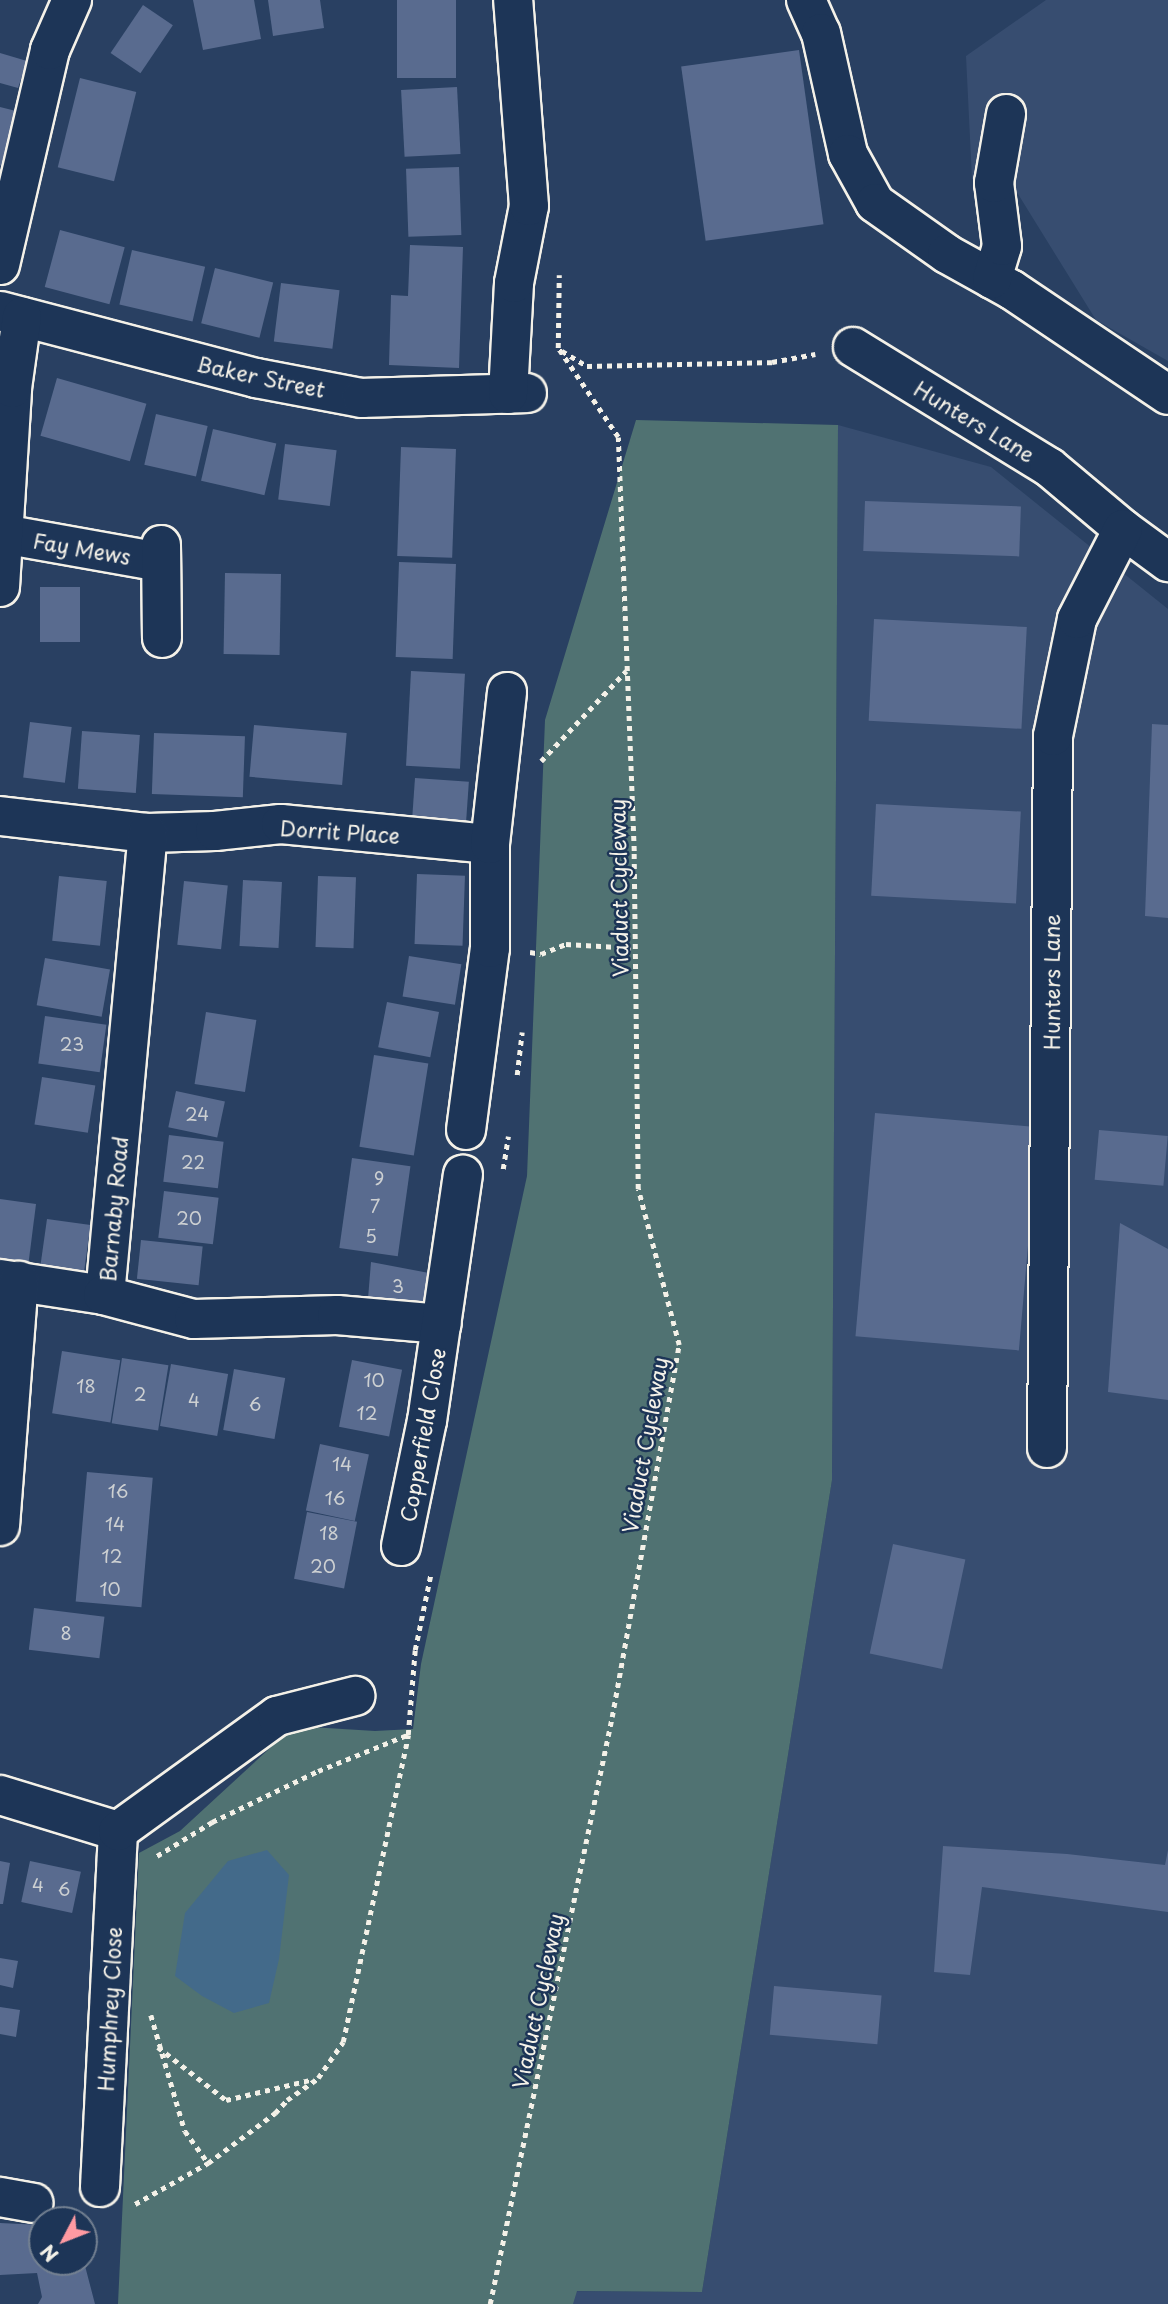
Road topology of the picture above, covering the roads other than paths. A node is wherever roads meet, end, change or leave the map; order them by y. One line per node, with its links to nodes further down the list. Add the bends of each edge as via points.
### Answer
1 (513, 0): 7 (street, Baker Street, via 529,206 514,283 518,393 362,398 256,378)
2 (806, 0): 6 (street, via 821,33 848,154 875,203 947,254)
3 (59, 4): 5 (street)
4 (1006, 114): 6 (street, via 994,183 1002,246)
5 (0, 265)
6 (992, 279): 9 (street)
7 (11, 314): 11 (street, via 12,388)
8 (853, 347): 10 (street, Hunters Lane, via 1049,467)
9 (1168, 396)
10 (1123, 529): 12 (street, Hunters Lane); 24 (street, Hunters Lane, via 1077,619 1053,736)
11 (3, 534): 13 (street); 14 (street, Fay Mews, via 161,554)
12 (1168, 562)
13 (0, 587)
14 (162, 638)
15 (507, 692): 18 (street)
16 (0, 816): 17 (street, Dorrit Place)
17 (148, 833): 18 (street, Dorrit Place, via 281,824); 22 (street, Barnaby Road)
18 (490, 844): 19 (street, via 491,948)
19 (466, 1130)
20 (463, 1175): 23 (street, Copperfield Close)
21 (9, 1280): 22 (street, Barnaby Road); 25 (street, Barnaby Road)
22 (103, 1295): 23 (street, Copperfield Close, via 194,1319 337,1315)
23 (442, 1324): 26 (street, Copperfield Close)
24 (1047, 1448)
25 (0, 1526)
26 (401, 1546)
27 (355, 1696): 29 (street, via 277,1717)
28 (0, 1794): 29 (street)
29 (118, 1831): 30 (street, Humphrey Close, via 109,2015)
30 (112, 2199)

